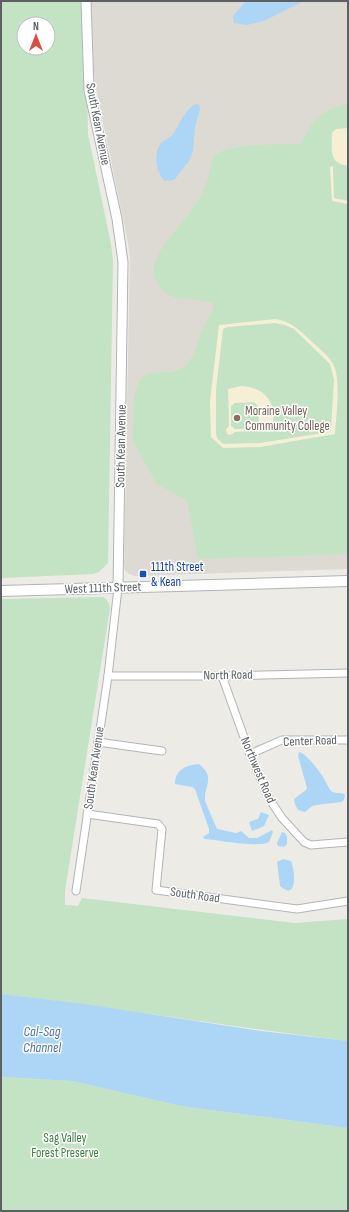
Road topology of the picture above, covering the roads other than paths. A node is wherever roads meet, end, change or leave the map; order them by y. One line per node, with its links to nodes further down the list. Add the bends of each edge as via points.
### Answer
1 (86, 1): 3 (street, South Kean Avenue, via 89,90 117,219 123,262)
2 (348, 581): 3 (main road, West 111th Street)
3 (118, 588): 4 (main road, West 111th Street); 6 (street, South Kean Avenue)
4 (1, 591)
5 (348, 673): 7 (street, North Road)
6 (108, 676): 7 (street, North Road); 9 (street, South Kean Avenue)
7 (222, 676): 11 (street, Northwest Road)
8 (348, 740): 11 (street, Center Road, via 282,740)
9 (98, 742): 10 (street); 12 (street, South Kean Avenue)
10 (162, 751)
11 (250, 754): 13 (street, Northwest Road, via 270,800 304,842 311,846)
12 (87, 814): 14 (street, South Kean Avenue); 15 (street, South Road, via 158,824 162,829 156,890 297,909)
13 (348, 842)
14 (76, 891)
15 (348, 901)

